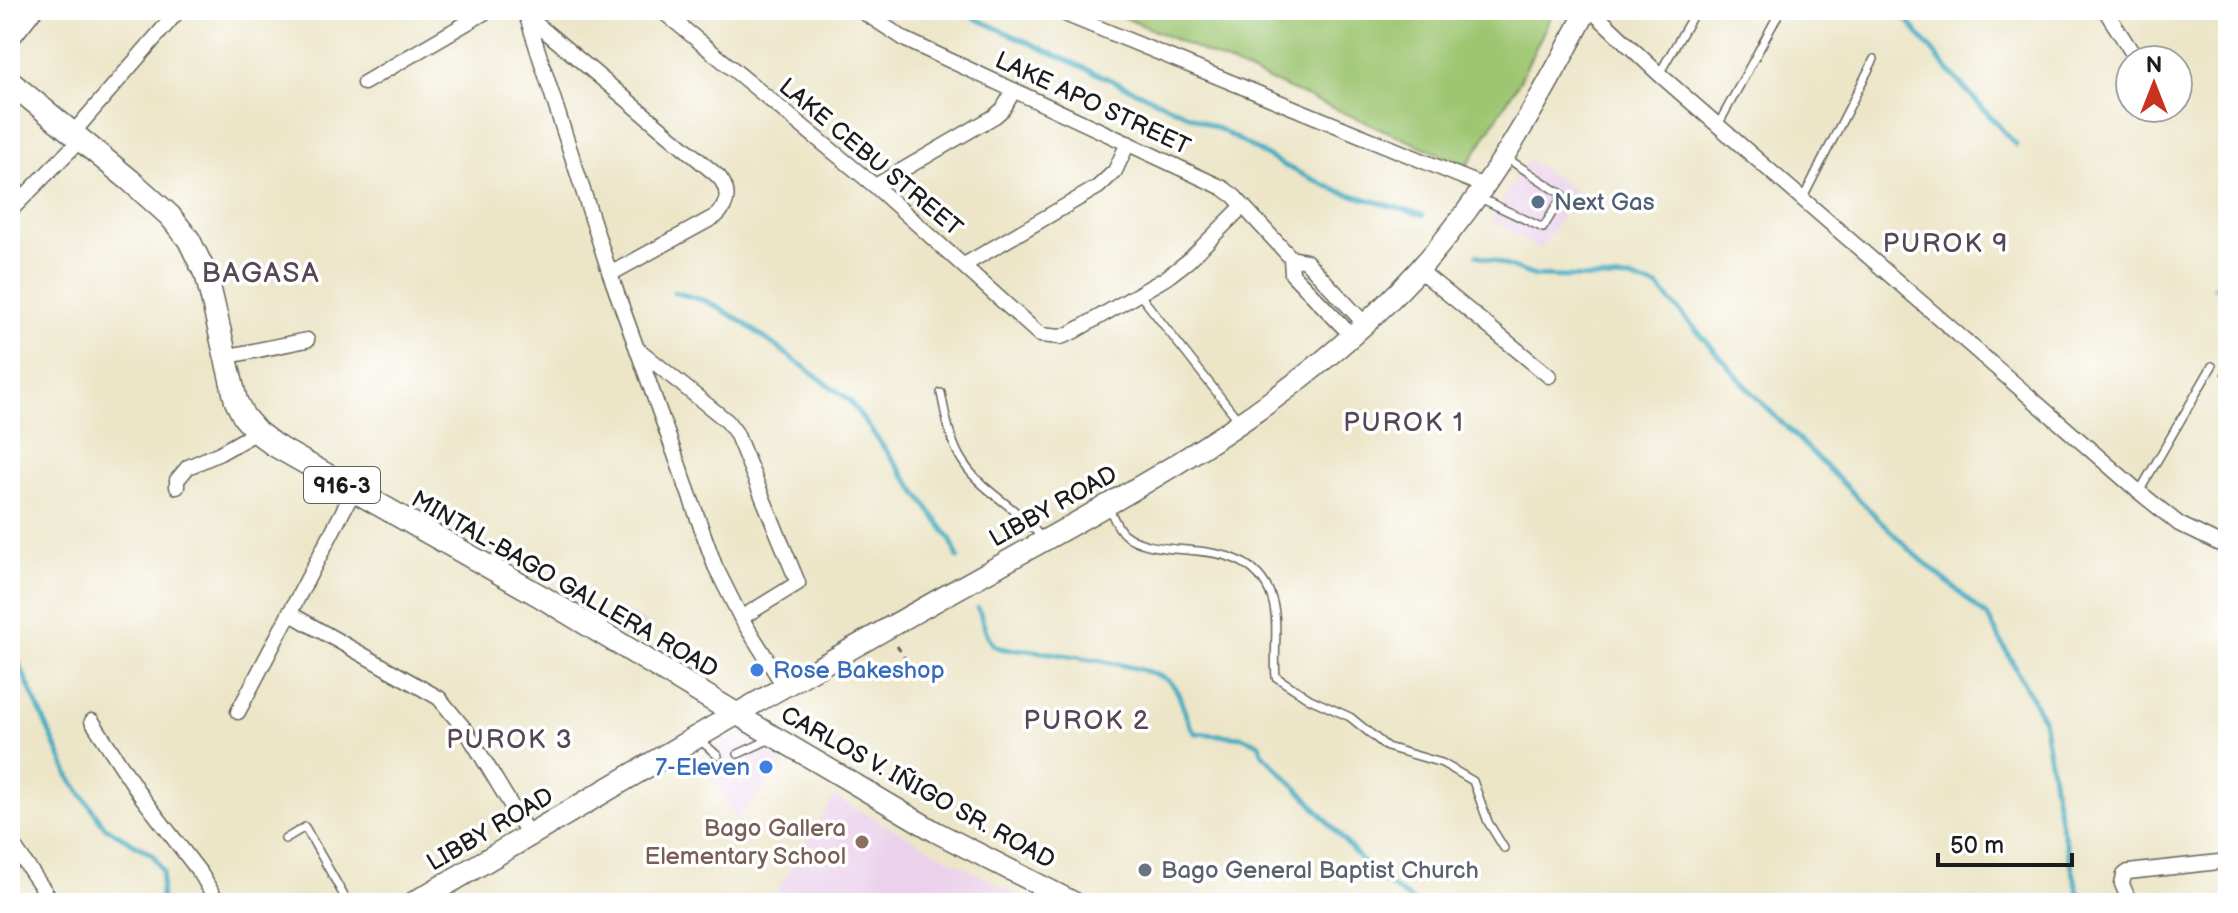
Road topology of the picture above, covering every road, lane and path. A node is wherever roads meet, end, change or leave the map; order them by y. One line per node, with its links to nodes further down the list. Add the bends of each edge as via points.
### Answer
1 (35, 10): 12 (street)
2 (179, 10): 20 (street)
3 (489, 10): 17 (street)
4 (661, 10): 23 (street, LAKE CEBU STREET)
5 (860, 10): 18 (street, LAKE APO STREET, via 906,40)
6 (1055, 10): 24 (street)
7 (1589, 10): 15 (street); 22 (main road, LIBBY ROAD)
8 (1696, 10): 15 (lane)
9 (2105, 10): 13 (street)
10 (524, 13): 30 (street); 30 (street, via 726,187 724,209 716,216)
11 (1777, 17): 19 (lane)
12 (10, 42)
13 (2127, 44)
14 (1874, 59): 25 (lane)
15 (1659, 74): 19 (street)
16 (10, 82): 20 (main road, MINTAL-BAGO GALLERA ROAD / 916-3)
17 (364, 83)
18 (1014, 90): 21 (street, LAKE APO STREET); 23 (street, via 995,116)
19 (1718, 125): 25 (street)
20 (76, 137): 27 (street); 35 (main road, MINTAL-BAGO GALLERA ROAD / 916-3, via 170,216 189,240 207,277)
21 (1128, 143): 26 (street, LAKE APO STREET, via 1223,188); 28 (street, via 1115,171 1098,187)
22 (1504, 156): 24 (main road, LIBBY ROAD); 24 (lane, via 1563,195 1543,228)
23 (875, 186): 28 (street, LAKE CEBU STREET)
24 (1480, 191): 29 (main road, LIBBY ROAD)
25 (1803, 198): 43 (street)
26 (1243, 206): 31 (street, via 1188,261); 32 (street, LAKE APO STREET, via 1291,258 1292,274)
27 (10, 211)
28 (964, 265): 31 (street, LAKE CEBU STREET, via 1030,328 1050,338 1073,332)
29 (1419, 270): 32 (main road, LIBBY ROAD); 37 (street)
30 (610, 274): 34 (street)
31 (1140, 295): 39 (lane)
32 (1359, 330): 39 (main road, LIBBY ROAD)
33 (307, 340): 35 (street)
34 (638, 350): 48 (street, via 715,566); 48 (street, via 736,433 798,583)
35 (224, 357): 40 (main road, MINTAL-BAGO GALLERA ROAD / 916-3, via 236,401)
36 (2212, 366): 43 (lane)
37 (1549, 376)
38 (941, 393): 45 (lane, via 946,421 965,465 1023,515)
39 (1241, 423): 44 (main road, LIBBY ROAD)
40 (257, 432): 41 (street, via 188,467); 42 (main road, MINTAL-BAGO GALLERA ROAD / 916-3)
41 (177, 487)
42 (353, 492): 47 (street); 53 (main road, MINTAL-BAGO GALLERA ROAD / 916-3)
43 (2139, 492): 46 (street, via 2179,524)
44 (1107, 505): 45 (main road, LIBBY ROAD); 62 (lane, via 1122,532 1142,544 1224,556 1255,570 1270,593 1276,623 1276,677 1350,717 1387,747 1442,763 1473,781)
45 (1044, 541): 49 (main road, LIBBY ROAD)
46 (2228, 548)
47 (289, 613): 52 (street); 59 (street, via 439,698 467,732)
48 (741, 618): 51 (street)
49 (886, 629): 50 (path); 51 (main road, LIBBY ROAD)
50 (917, 677)
51 (784, 686): 53 (main road, LIBBY ROAD)
52 (238, 712)
53 (736, 714): 55 (main road, LIBBY ROAD); 56 (main road, CARLOS V. IÑIGO SR. ROAD)
54 (92, 721): 66 (street)
55 (697, 737): 58 (lane); 59 (main road, LIBBY ROAD)
56 (774, 737): 57 (lane); 68 (main road, CARLOS V. IÑIGO SR. ROAD, via 936,832)
57 (738, 754)
58 (718, 756)
59 (529, 835): 64 (main road, LIBBY ROAD)
60 (285, 839): 67 (lane, via 305,827)
61 (10, 841): 65 (street)
62 (1504, 848)
63 (2228, 861): 69 (street, via 2128,872 2122,884)
64 (427, 900)
65 (53, 903)
66 (218, 903)
67 (348, 903)
68 (1075, 903)
69 (2130, 903)

